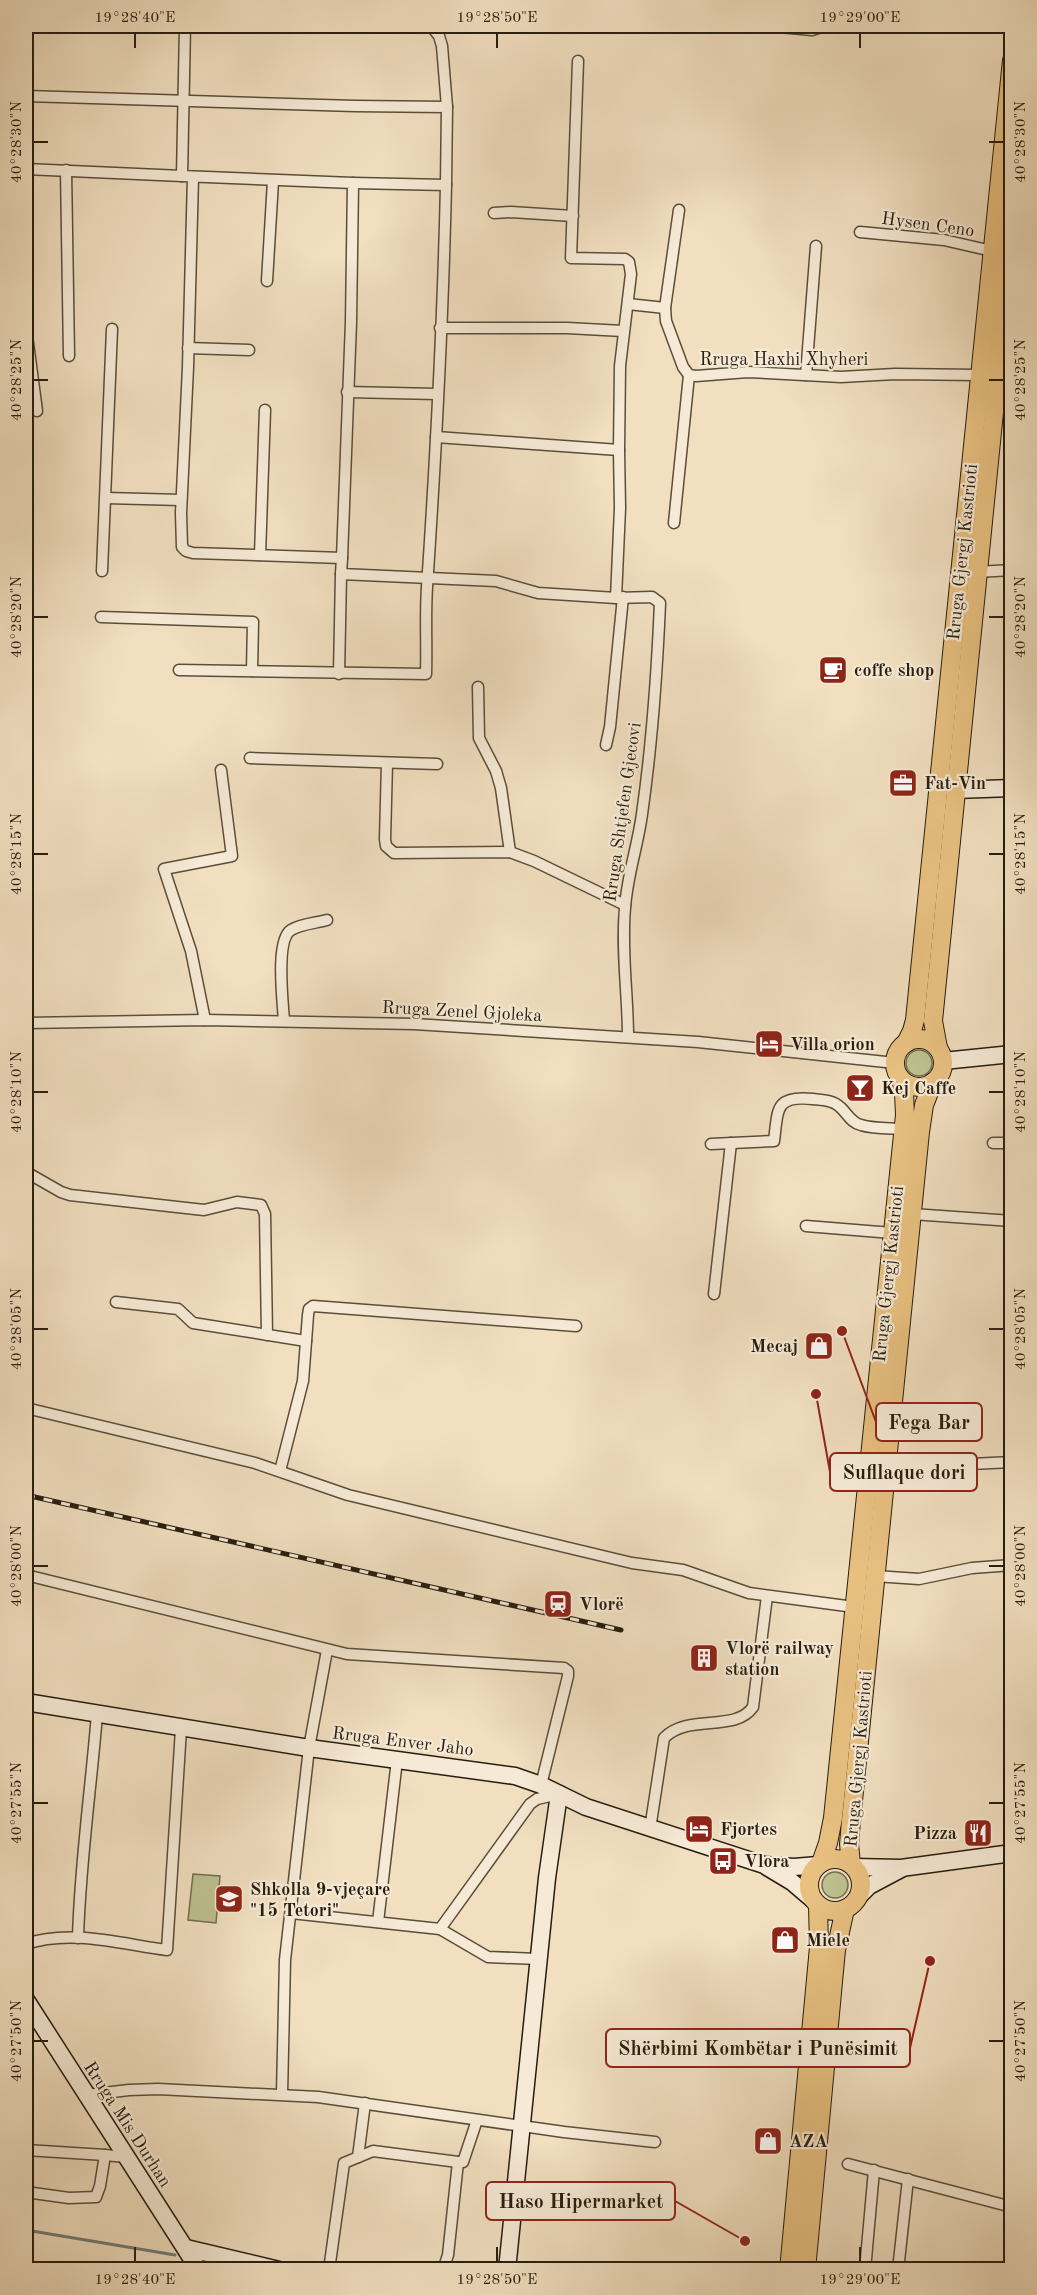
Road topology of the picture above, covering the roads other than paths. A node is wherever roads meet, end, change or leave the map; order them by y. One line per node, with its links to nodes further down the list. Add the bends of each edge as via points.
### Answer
1 (184, 26): 8 (street)
2 (431, 26): 9 (street, via 441,46)
3 (768, 26): 4 (street, via 812,30)
4 (824, 26)
5 (1011, 60): 22 (main road, Rruga Gjergj Kastrioti)
6 (578, 61): 18 (street)
7 (26, 96): 8 (street)
8 (183, 100): 9 (street); 12 (street)
9 (447, 107): 15 (street)
10 (26, 169): 11 (street)
11 (66, 170): 12 (street); 32 (street)
12 (187, 176): 13 (street); 30 (street)
13 (273, 181): 14 (street); 23 (street)
14 (353, 183): 15 (street); 37 (street)
15 (446, 185): 27 (street)
16 (679, 210): 25 (street, Rruga Haxhi Xhyheri)
17 (494, 213): 18 (street)
18 (573, 216): 24 (street, via 571,258 629,262)
19 (860, 232): 22 (street, Hysen Ceno, via 944,240)
20 (1011, 232): 33 (main road, Rruga Gjergj Kastrioti)
21 (816, 246): 35 (street)
22 (992, 251): 36 (main road, Rruga Gjergj Kastrioti)
23 (267, 281)
24 (628, 304): 25 (street); 29 (street)
25 (665, 308): 34 (street, Rruga Haxhi Xhyheri, via 670,336)
26 (26, 324): 40 (street)
27 (440, 328): 29 (street); 38 (street)
28 (112, 329): 43 (street)
29 (623, 330): 42 (street)
30 (189, 348): 31 (street); 44 (street)
31 (249, 350)
32 (69, 357)
33 (1005, 364): 50 (main road, Rruga Gjergj Kastrioti)
34 (689, 375): 35 (street, Rruga Haxhi Xhyheri); 45 (street)
35 (806, 375): 36 (street, Rruga Haxhi Xhyheri)
36 (979, 375): 73 (main road, Rruga Gjergj Kastrioti, via 915,1020)
37 (347, 392): 38 (street); 47 (street)
38 (437, 394): 41 (street)
39 (265, 410): 46 (street)
40 (37, 411)
41 (436, 437): 42 (street); 52 (street)
42 (619, 450): 53 (street)
43 (106, 498): 44 (street); 49 (street)
44 (181, 500): 46 (street, via 181,541 186,551)
45 (674, 523)
46 (260, 555): 47 (street)
47 (342, 558): 51 (street)
48 (1011, 570): 50 (street)
49 (102, 571)
50 (977, 572): 65 (main road, Rruga Gjergj Kastrioti)
51 (341, 574): 52 (street); 57 (street)
52 (428, 577): 53 (street, via 496,582 555,595); 57 (street, via 426,674)
53 (619, 598): 59 (street); 67 (street, Rruga Shtjefen Gjecovi, via 652,597 660,603 647,776)
54 (101, 617): 56 (street, via 253,622)
55 (179, 670): 56 (street)
56 (252, 671): 57 (street)
57 (339, 674)
58 (478, 687): 66 (street, via 479,738 501,788)
59 (606, 745)
60 (250, 758): 61 (street)
61 (387, 763): 62 (street); 66 (street, via 385,839 389,850 401,854)
62 (437, 764)
63 (221, 770): 69 (street, via 232,856 164,868 191,951)
64 (1011, 788): 65 (street)
65 (955, 790): 75 (main road, Rruga Gjergj Kastrioti, via 933,1022)
66 (510, 852): 67 (street)
67 (625, 905): 72 (street, Rruga Shtjefen Gjecovi)
68 (327, 920): 70 (street, via 289,931 284,938)
69 (205, 1020): 70 (street, Rruga Zenel Gjoleka); 71 (street, Rruga Zenel Gjoleka)
70 (284, 1021): 72 (street, Rruga Zenel Gjoleka, via 414,1024)
71 (26, 1023)
72 (628, 1037): 76 (street, Rruga Zenel Gjoleka)
73 (906, 1043): 75 (main road, via 919,1039 933,1043); 76 (main road, via 900,1048)
74 (1011, 1054): 75 (street)
75 (940, 1055): 77 (main road, via 942,1071)
76 (898, 1071): 77 (main road, via 916,1087); 78 (main road, Rruga Gjergj Kastrioti, via 906,1103)
77 (933, 1082): 84 (main road, Rruga Gjergj Kastrioti, via 922,1117)
78 (903, 1129): 79 (street, via 861,1125 833,1102 793,1098 780,1107 774,1141); 87 (main road, Rruga Gjergj Kastrioti)
79 (731, 1143): 82 (street); 88 (street)
80 (993, 1143): 81 (street)
81 (1011, 1143)
82 (711, 1144)
83 (26, 1172): 91 (street, via 70,1195 204,1210 237,1202 261,1205 265,1214)
84 (912, 1214): 85 (street); 94 (main road, Rruga Gjergj Kastrioti)
85 (1011, 1221)
86 (806, 1226): 87 (street)
87 (892, 1233): 101 (main road, Rruga Gjergj Kastrioti)
88 (714, 1294)
89 (116, 1302): 91 (street, via 178,1309 193,1323)
90 (576, 1326): 92 (street, via 313,1306 309,1309)
91 (267, 1335): 92 (street)
92 (306, 1341): 96 (street, via 303,1382)
93 (26, 1408): 96 (street)
94 (887, 1458): 95 (street, via 971,1464); 99 (main road, Rruga Gjergj Kastrioti)
95 (1011, 1462)
96 (280, 1471): 100 (street, via 348,1495 615,1559 682,1570 733,1589)
97 (1011, 1565): 99 (street, via 919,1579)
98 (26, 1575): 102 (street)
99 (875, 1576): 114 (main road, Rruga Gjergj Kastrioti, via 849,1844)
100 (767, 1596): 101 (street); 110 (street, via 753,1707 736,1719 686,1725 664,1738)
101 (854, 1607): 112 (main road, Rruga Gjergj Kastrioti, via 833,1818)
102 (327, 1650): 106 (street); 108 (street, via 564,1668 568,1676)
103 (26, 1702): 104 (street, Rruga Enver Jaho)
104 (97, 1714): 105 (street, Rruga Enver Jaho); 122 (street)
105 (181, 1729): 106 (street, Rruga Enver Jaho); 122 (street, via 167,1950)
106 (309, 1748): 107 (street, Rruga Enver Jaho); 119 (street)
107 (397, 1760): 108 (street, Rruga Enver Jaho, via 501,1773); 120 (street)
108 (541, 1785): 109 (street, Rruga Enver Jaho)
109 (559, 1794): 110 (street, Rruga Enver Jaho); 121 (street, via 530,1804); 124 (street)
110 (650, 1829): 113 (street, Rruga Enver Jaho)
111 (1011, 1853): 115 (street)
112 (819, 1864): 113 (street); 114 (main road, via 836,1859); 117 (main road, via 809,1881)
113 (764, 1865): 117 (street)
114 (852, 1865): 115 (street); 116 (main road, via 860,1877)
115 (902, 1868): 116 (street)
116 (859, 1896): 118 (main road)
117 (815, 1902): 118 (main road, via 831,1911); 148 (main road, via 819,1947)
118 (845, 1909): 149 (main road, via 836,1950)
119 (291, 1913): 120 (street); 126 (street, via 285,1960)
120 (378, 1922): 121 (street)
121 (440, 1929): 124 (street, via 488,1957)
122 (78, 1938): 123 (street, via 44,1938)
123 (26, 1944)
124 (538, 1959): 130 (street)
125 (26, 2000): 127 (street, Rruga Mis Durhan)
126 (282, 2094): 127 (street, via 129,2090); 128 (street)
127 (87, 2095): 134 (street, Rruga Mis Durhan)
128 (365, 2103): 129 (street); 135 (street)
129 (477, 2120): 130 (street); 136 (street, via 462,2162)
130 (522, 2126): 131 (street); 147 (street)
131 (655, 2142)
132 (26, 2150): 133 (street)
133 (105, 2155): 134 (street); 140 (street, via 96,2197)
134 (126, 2157): 142 (street, Rruga Mis Durhan)
135 (358, 2157): 136 (street, via 373,2151); 145 (street, via 344,2163)
136 (458, 2162): 146 (street)
137 (848, 2164): 138 (street)
138 (874, 2170): 139 (street); 150 (street)
139 (908, 2179): 141 (street); 151 (street)
140 (26, 2192)
141 (1011, 2207)
142 (186, 2248): 143 (street, Rruga Mis Durhan); 144 (street)
143 (199, 2270)
144 (279, 2270)
145 (329, 2270)
146 (443, 2270)
147 (507, 2270)
148 (789, 2270)
149 (806, 2270)
150 (865, 2270)
151 (898, 2270)

